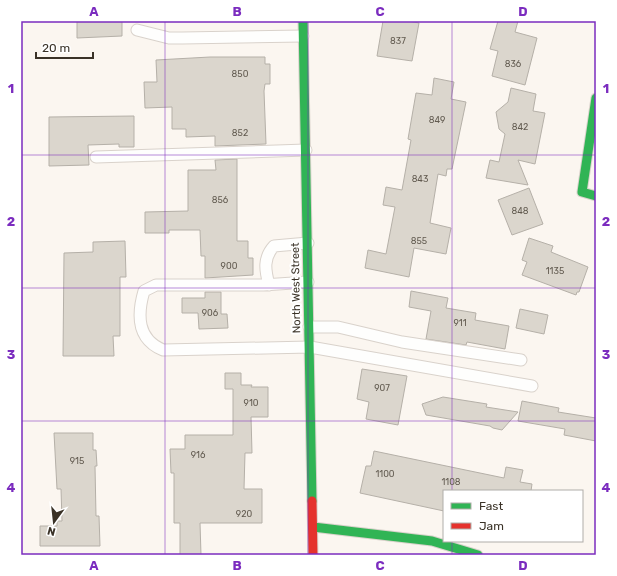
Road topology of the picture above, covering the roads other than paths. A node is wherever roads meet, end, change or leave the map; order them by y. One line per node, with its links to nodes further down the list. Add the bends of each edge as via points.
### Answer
1 (303, 21): 3 (street, North West Street)
2 (136, 30): 3 (lane, via 169,38)
3 (303, 36): 5 (street, North West Street)
4 (596, 98): 7 (street, via 582,192)
5 (306, 150): 6 (lane); 8 (street, North West Street)
6 (96, 156)
7 (596, 196)
8 (308, 244): 9 (street, North West Street); 10 (lane, via 274,246 268,252 265,270)
9 (308, 282): 10 (lane); 11 (street, North West Street)
10 (269, 285): 12 (lane, via 156,285 144,292 139,309 142,329 152,345 163,350)
11 (309, 327): 12 (street, North West Street); 13 (lane, via 338,327 402,342)
12 (310, 347): 14 (lane); 15 (street, North West Street)
13 (521, 360)
14 (532, 386)
15 (313, 527): 16 (street, North West Street); 17 (street, via 432,541)
16 (313, 555)
17 (478, 555)

